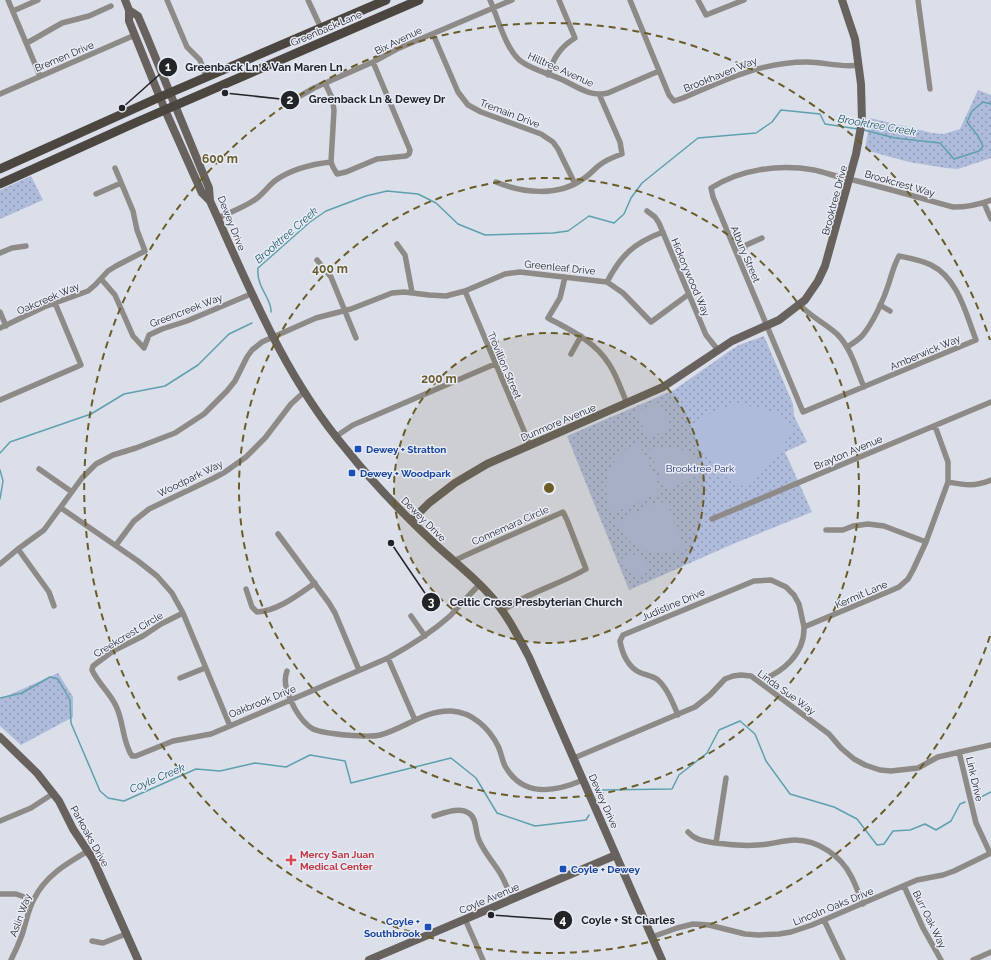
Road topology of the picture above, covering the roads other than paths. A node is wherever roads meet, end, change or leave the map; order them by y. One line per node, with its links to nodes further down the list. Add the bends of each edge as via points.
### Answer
1 (8, 0): 19 (street)
2 (38, 0): 19 (street)
3 (125, 0): 18 (main road)
4 (167, 0): 30 (street, via 187,47 200,60)
5 (308, 0): 20 (street)
6 (386, 0): 20 (main road, Greenback Lane)
7 (419, 0): 24 (main road, Greenback Lane)
8 (490, 0): 17 (street, Hilltree Avenue)
9 (512, 0): 17 (street, Bix Avenue)
10 (559, 0): 28 (street, via 575,38 557,54)
11 (630, 0): 27 (street, Brookhaven Way)
12 (698, 0): 13 (street, via 706,15)
13 (744, 0)
14 (842, 0): 26 (main road, Brooktree Drive, via 855,39)
15 (918, 0): 32 (street)
16 (111, 6): 23 (street, via 89,16 62,23)
17 (493, 8): 22 (street, Bix Avenue); 28 (street, Hilltree Avenue, via 513,53 523,63)
18 (129, 10): 21 (main road); 33 (main road, Dewey Drive, via 138,16)
19 (13, 11): 23 (street)
20 (321, 28): 24 (main road); 30 (main road, Greenback Lane)
21 (135, 34): 29 (street, Bremen Drive); 36 (main road)
22 (433, 34): 25 (street, Bix Avenue); 47 (street, Tremain Drive, via 458,92 468,105 547,138 558,149)
23 (27, 43): 29 (street)
24 (313, 45): 38 (main road, Greenback Lane)
25 (373, 62): 31 (street, Bix Avenue); 40 (street, via 408,143 409,154 403,157 377,159 337,174)
26 (859, 66): 27 (street, Brookhaven Way, via 808,62 768,65 746,71 674,101); 43 (main road, Brooktree Drive, via 862,121)
27 (659, 71): 35 (street, Hilltree Avenue, via 612,92)
28 (548, 75): 35 (street, Hilltree Avenue, via 587,92)
29 (40, 76): 34 (street, Bremen Drive)
30 (206, 77): 33 (main road, Greenback Lane)
31 (325, 83): 37 (street, Bix Avenue); 40 (street, via 334,110)
32 (930, 88)
33 (170, 92): 36 (main road, Greenback Lane); 38 (main road, Dewey Drive)
34 (0, 94)
35 (599, 94): 47 (street, via 620,142 622,154 604,162)
36 (160, 97): 39 (main road); 42 (main road, Greenback Lane)
37 (294, 100)
38 (176, 106): 39 (main road, Greenback Lane); 51 (main road, Dewey Drive, via 209,188)
39 (166, 110): 46 (main road, Greenback Lane); 51 (main road, via 202,193)
40 (331, 162): 54 (street, via 309,165 284,175 256,199)
41 (114, 168): 45 (street, Oakcreek Way)
42 (0, 169)
43 (850, 179): 48 (street, Brookcrest Way, via 814,170 773,168 734,176); 52 (street, Brookcrest Way, via 953,207); 71 (main road, Brooktree Drive, via 825,266 814,288)
44 (496, 182): 47 (street, via 539,191 555,191)
45 (121, 183): 49 (street); 64 (street, Oakcreek Way, via 145,251 108,271)
46 (0, 184)
47 (575, 184)
48 (711, 188): 60 (street, Albury Street)
49 (96, 194)
50 (991, 200): 52 (street, Brookcrest Way)
51 (210, 201): 54 (main road, Dewey Drive)
52 (984, 203): 55 (street)
53 (647, 211): 56 (street, Hickorywood Way, via 657,220)
54 (218, 218): 68 (main road, Dewey Drive)
55 (991, 219)
56 (663, 232): 65 (street, via 644,240 631,250 614,268); 69 (street, Hickorywood Way)
57 (762, 238): 60 (street)
58 (397, 244): 66 (street, via 405,255)
59 (26, 246): 61 (street)
60 (735, 250): 77 (street, Albury Street)
61 (0, 253)
62 (317, 260): 73 (street, via 331,277)
63 (565, 277): 65 (street, Greenleaf Drive); 67 (street, Greenleaf Drive, via 514,272); 78 (street, via 560,298 548,318)
64 (102, 280): 68 (street, Greencreek Way, via 115,295 133,336 144,348 149,335); 70 (street, Oakcreek Way, via 80,295)
65 (607, 282): 69 (street, Greenleaf Drive, via 624,293 651,322)
66 (412, 292): 67 (street, Greenleaf Drive, via 438,296); 73 (street, Greenleaf Drive, via 392,293)
67 (465, 292): 84 (street, Trovillion Street)
68 (251, 294): 79 (main road, Dewey Drive)
69 (689, 294): 82 (street, Hickorywood Way, via 706,335)
70 (55, 303): 76 (street, Oakcreek Way); 87 (street, via 81,365)
71 (800, 305): 77 (main road, Brooktree Drive); 81 (street, via 836,333)
72 (880, 305): 74 (street); 81 (street, Amberwick Way, via 863,335); 85 (street, Amberwick Way, via 899,256 922,261 937,268 950,279 976,340)
73 (346, 310): 79 (street, Greenleaf Drive, via 316,318); 80 (street)
74 (890, 311)
75 (0, 312): 76 (street)
76 (3, 327)
77 (767, 327): 82 (main road, Brooktree Drive, via 740,337); 85 (street, Amberwick Way, via 804,412)
78 (581, 336): 83 (street); 89 (street, via 609,363)
79 (272, 337): 86 (main road, Dewey Drive); 96 (street, Greenleaf Drive, via 252,350 227,391 204,414 175,433 104,459 88,471)
80 (356, 338)
81 (847, 347): 85 (street)
82 (718, 350): 89 (main road, Dunmore Avenue, via 671,383)
83 (570, 354)
84 (495, 364): 91 (street, via 353,425); 92 (street, Trovillion Street)
85 (864, 387)
86 (304, 392): 91 (main road, Dewey Drive); 103 (street, Woodpark Way, via 246,457 214,478 149,509 134,521)
87 (0, 400)
88 (991, 402): 90 (street, Brayton Avenue)
89 (627, 403): 92 (main road, Dunmore Avenue)
90 (935, 426): 95 (street, Kermit Lane, via 948,462); 98 (street, Brayton Avenue)
91 (335, 436): 99 (main road, Dewey Drive)
92 (530, 445): 99 (main road, Dunmore Avenue, via 466,476 440,494)
93 (39, 469): 96 (street)
94 (991, 480): 95 (street, via 981,485 969,486)
95 (948, 482): 102 (street, Kermit Lane)
96 (72, 492): 97 (street, Greenleaf Drive)
97 (61, 508): 103 (street, Oakbrook Drive); 104 (street, Greenleaf Drive, via 44,530)
98 (712, 519)
99 (411, 521): 105 (main road, Dewey Drive)
100 (826, 530): 102 (street, via 843,530 868,524 884,526)
101 (278, 534): 107 (street)
102 (926, 542): 114 (street, Kermit Lane, via 908,579 899,587)
103 (116, 546): 112 (street, Oakbrook Drive, via 157,576 172,593)
104 (18, 548): 106 (street, Greenleaf Drive); 110 (street, via 49,592)
105 (454, 561): 108 (main road, Dewey Drive); 111 (street, Connemara Circle, via 563,512 586,569 525,597)
106 (0, 564)
107 (315, 583): 109 (street, via 276,607 260,612 252,607); 118 (street, via 335,613)
108 (480, 584): 111 (main road, Dewey Drive); 115 (street, Oakbrook Drive)
109 (246, 589)
110 (54, 606)
111 (502, 611): 129 (main road, Dewey Drive, via 529,656)
112 (183, 613): 117 (street, Oakbrook Drive); 125 (street, Creekcrest Circle, via 113,651 93,666 94,675 116,707 125,742 132,756 173,742 211,734)
113 (411, 616): 115 (street)
114 (804, 627): 121 (street, via 802,641 792,660 779,672); 123 (street, Judistine Drive, via 800,604 794,595 786,587 770,580 754,581 623,635 621,647 628,662 639,672 656,678 663,685)
115 (425, 636): 116 (street, Oakbrook Drive)
116 (388, 658): 118 (street, Oakbrook Drive); 124 (street)
117 (205, 668): 120 (street); 125 (street, Oakbrook Drive)
118 (359, 670): 122 (street, Oakbrook Drive)
119 (287, 671): 122 (street, via 285,683)
120 (180, 678)
121 (759, 681): 123 (street, Linda Sue Way, via 752,676 741,675 725,679 695,707); 128 (street, Linda Sue Way, via 829,734 854,760 865,765 892,772 918,768 938,758)
122 (291, 700): 124 (street, via 298,714 308,725 324,731 372,737 388,733); 125 (street, Oakbrook Drive)
123 (678, 714): 129 (street, Linda Sue Way)
124 (415, 720): 131 (street, via 441,712 459,712 473,718 490,733 510,773 528,786 552,790)
125 (230, 726)
126 (0, 737): 132 (main road, Parkoaks Drive)
127 (991, 745): 128 (street, Linda Sue Way)
128 (959, 752): 138 (street, Link Drive, via 976,823)
129 (574, 758): 131 (main road, Dewey Drive)
130 (726, 778): 136 (street)
131 (583, 780): 139 (main road, Dewey Drive)
132 (54, 793): 134 (street, via 31,808); 137 (main road, Parkoaks Drive)
133 (434, 816): 142 (street, via 456,811 465,811 473,816 477,837 500,873)
134 (0, 821)
135 (688, 832): 136 (street, via 700,840)
136 (716, 843): 144 (street, via 759,845 796,840 813,843 839,858 851,875)
137 (88, 851): 143 (street, Aslin Way, via 57,871); 147 (main road, Parkoaks Drive)
138 (991, 853): 140 (street, Lincoln Oaks Drive, via 948,873)
139 (616, 854): 142 (main road, Coyle Avenue); 148 (main road, Dewey Drive)
140 (904, 886): 144 (street, Lincoln Oaks Drive); 157 (street, Burr Oak Way)
141 (0, 894): 143 (street, via 16,894)
142 (512, 898): 145 (main road, Coyle Avenue)
143 (33, 900): 151 (street, Aslin Way)
144 (862, 904): 146 (street, Lincoln Oaks Drive)
145 (465, 919): 153 (main road, Coyle Avenue); 154 (street)
146 (824, 920): 148 (street, Lincoln Oaks Drive, via 803,929 779,934 745,934 701,924 677,928); 156 (street)
147 (126, 934): 149 (street, via 103,943); 152 (main road, Parkoaks Drive)
148 (652, 937): 155 (main road, Dewey Drive)
149 (92, 941)
150 (991, 952): 158 (street)
151 (11, 960)
152 (138, 960)
153 (369, 960)
154 (483, 960)
155 (662, 960)
156 (843, 960)
157 (941, 960)
158 (973, 960)

